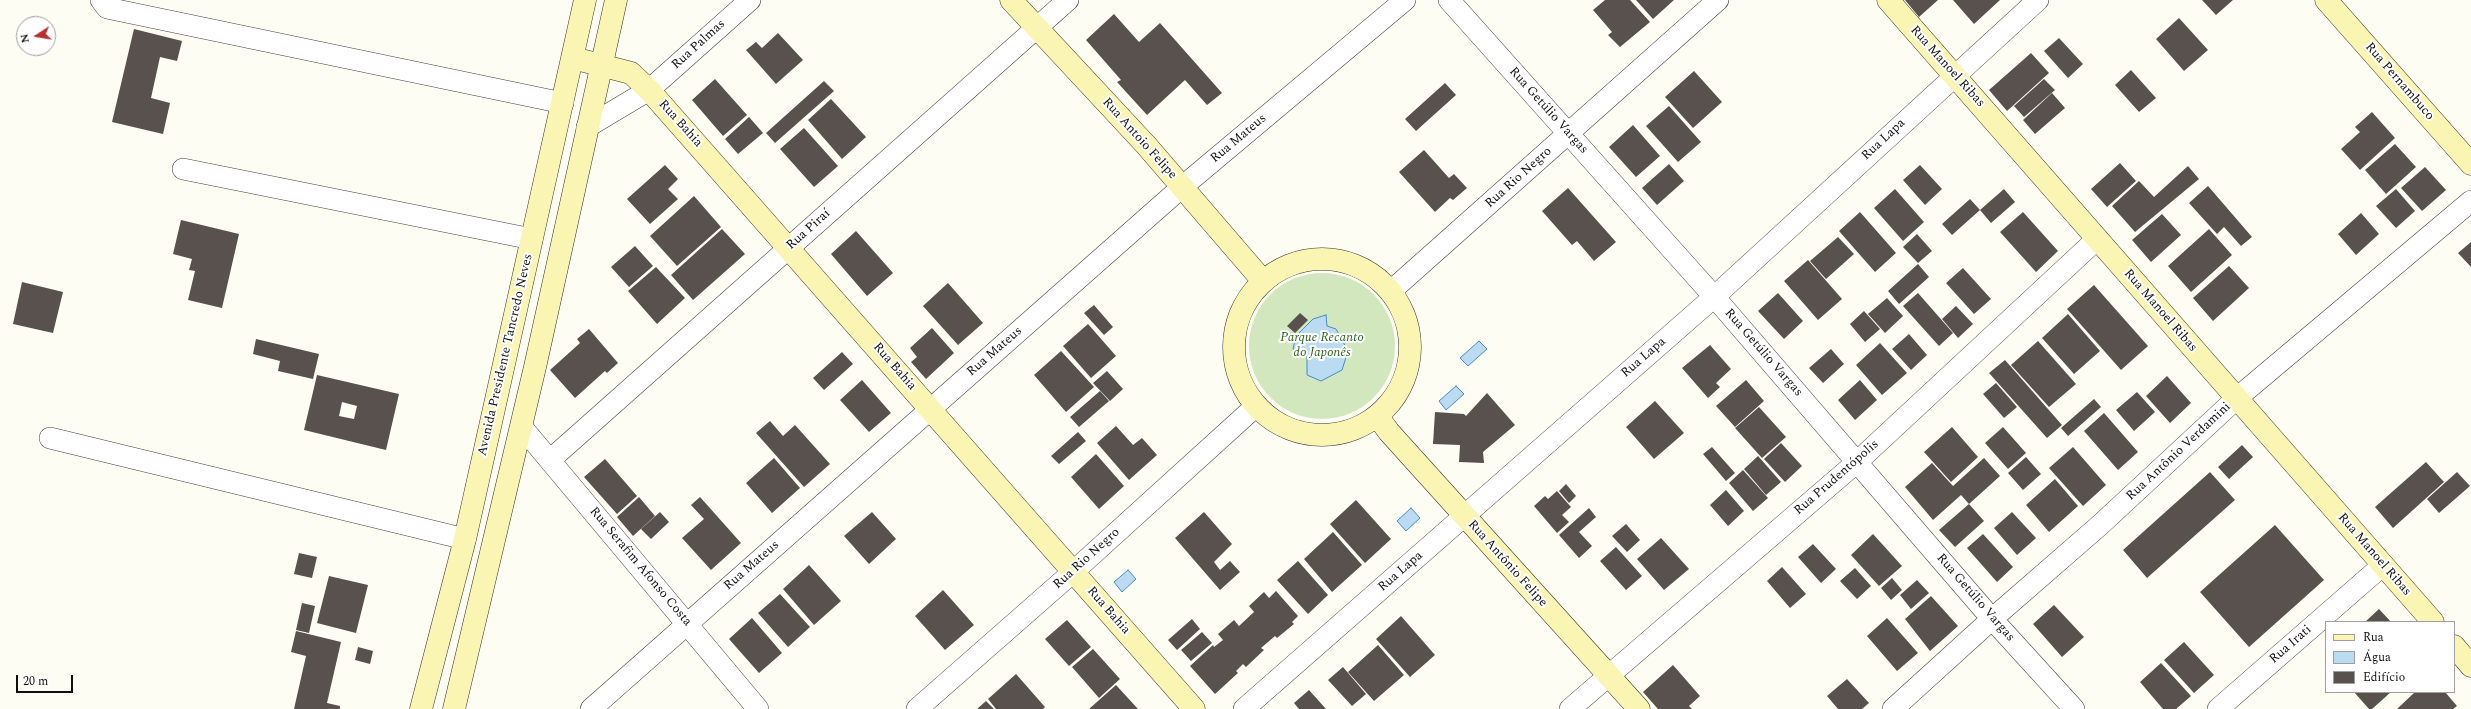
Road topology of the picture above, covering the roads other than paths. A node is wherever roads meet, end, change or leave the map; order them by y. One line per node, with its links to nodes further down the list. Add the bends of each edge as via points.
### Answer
1 (100, 0): 18 (street, via 107,8)
2 (586, 0): 14 (street, Avenida Presidente Tancredo Neves)
3 (616, 0): 15 (street)
4 (750, 0): 17 (street, Rua Palmas)
5 (1011, 0): 13 (street, Rua Antoio Felipe)
6 (1068, 0): 13 (street, Rua Piraí)
7 (1405, 0): 23 (street, Rua Mateus)
8 (1450, 0): 20 (street, Rua Getúlio Vargas)
9 (1718, 0): 20 (street, Rua Rio Negro)
10 (1888, 0): 16 (street, Rua Manoel Ribas)
11 (2038, 0): 16 (street, Rua Lapa)
12 (2326, 0): 21 (street, Rua Pernambuco)
13 (1037, 27): 23 (street, Rua Antoio Felipe); 27 (street, Rua Piraí)
14 (573, 58): 15 (street, Rua Bahia); 18 (street, Avenida Presidente Tancredo Neves)
15 (602, 65): 17 (street, Rua Bahia, via 630,73); 19 (street)
16 (1955, 75): 26 (street, Rua Manoel Ribas); 30 (street, Rua Lapa)
17 (649, 90): 19 (street, Rua Palmas); 27 (street, Rua Bahia)
18 (563, 103): 25 (street, Avenida Presidente Tancredo Neves)
19 (587, 127): 35 (street)
20 (1568, 134): 29 (street, Rua Rio Negro); 30 (street, Rua Getúlio Vargas)
21 (2471, 164)
22 (183, 169): 25 (street)
23 (1182, 187): 28 (street, Rua Antoio Felipe); 33 (street, Rua Mateus)
24 (2471, 201): 31 (street, Rua Antônio Verdamini)
25 (532, 239): 40 (street, Avenida Presidente Tancredo Neves)
26 (2097, 239): 31 (street, Rua Manoel Ribas); 38 (street, Rua Prudentópolis)
27 (789, 248): 33 (street, Rua Bahia); 37 (street, Rua Piraí)
28 (1263, 281): 29 (street, via 1287,265 1315,258 1343,261 1370,272); 32 (street, via 1246,302 1235,335 1234,356 1241,383)
29 (1391, 292): 34 (street, via 1405,316 1411,343 1408,371 1396,396)
30 (1714, 297): 38 (street, Rua Getúlio Vargas); 39 (street, Rua Lapa)
31 (2237, 398): 41 (street, Rua Manoel Ribas); 43 (street, Rua Antônio Verdamini, via 2100,525)
32 (1256, 406): 34 (street, via 1277,423 1301,434 1328,436 1354,430); 42 (street, Rua Rio Negro)
33 (930, 409): 42 (street, Rua Bahia); 45 (street, Rua Mateus)
34 (1378, 417): 39 (street, Rua Antônio Felipe)
35 (521, 426): 37 (street, Rua Serafim Afonso Costa); 50 (street)
36 (50, 438): 40 (street)
37 (550, 460): 45 (street, Rua Serafim Afonso Costa)
38 (1857, 462): 43 (street, Rua Getúlio Vargas); 48 (street, Rua Prudentópolis)
39 (1465, 517): 48 (street, Rua Antônio Felipe); 55 (street, Rua Lapa)
40 (465, 539): 49 (street, Avenida Presidente Tancredo Neves)
41 (2383, 565): 44 (street, Rua Manoel Ribas); 60 (street, Rua Irati)
42 (1073, 572): 53 (street, Rua Rio Negro); 54 (street, Rua Bahia)
43 (1992, 618): 58 (street, Rua Antônio Verdamini); 59 (street, Rua Getúlio Vargas)
44 (2432, 621)
45 (687, 623): 51 (street, Rua Mateus); 52 (street, Rua Serafim Afonso Costa)
46 (2455, 647): 47 (street)
47 (2471, 666)
48 (1608, 675): 56 (street, Rua Prudentópolis); 57 (street, Rua Antônio Felipe)
49 (421, 709)
50 (454, 709)
51 (591, 709)
52 (758, 709)
53 (917, 709)
54 (1194, 709)
55 (1244, 709)
56 (1570, 709)
57 (1639, 709)
58 (1893, 709)
59 (2074, 709)
60 (2218, 709)

